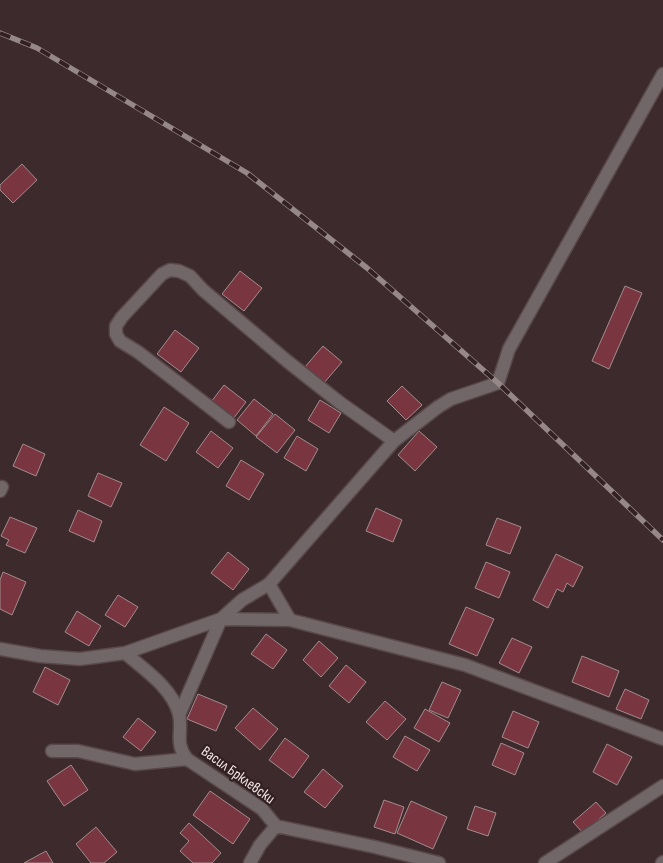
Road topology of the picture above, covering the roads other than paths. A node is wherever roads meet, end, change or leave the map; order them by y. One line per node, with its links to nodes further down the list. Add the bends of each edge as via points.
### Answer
1 (663, 74): 3 (street, via 509,349 498,383 451,399)
2 (230, 422): 3 (street, via 120,341 116,334 116,326 122,316 162,274 170,270 190,276 286,361)
3 (394, 441): 4 (street)
4 (268, 584): 5 (street, via 242,600); 6 (street)
5 (222, 619): 6 (street); 8 (street); 9 (street)
6 (290, 620): 10 (street, via 465,665)
7 (0, 649): 8 (street, via 80,659)
8 (125, 653): 9 (street, Васил Брклевски, via 170,694)
9 (179, 715): 12 (street, Васил Брклевски, via 181,751)
10 (663, 739)
11 (52, 751): 12 (street, via 78,751 135,764)
12 (188, 759): 14 (street, Васил Брклевски, via 262,809)
13 (663, 786): 17 (street)
14 (276, 826): 15 (street, Васил Брклевски); 16 (street, Васил Брклевски)
15 (250, 863)
16 (439, 863)
17 (546, 863)

